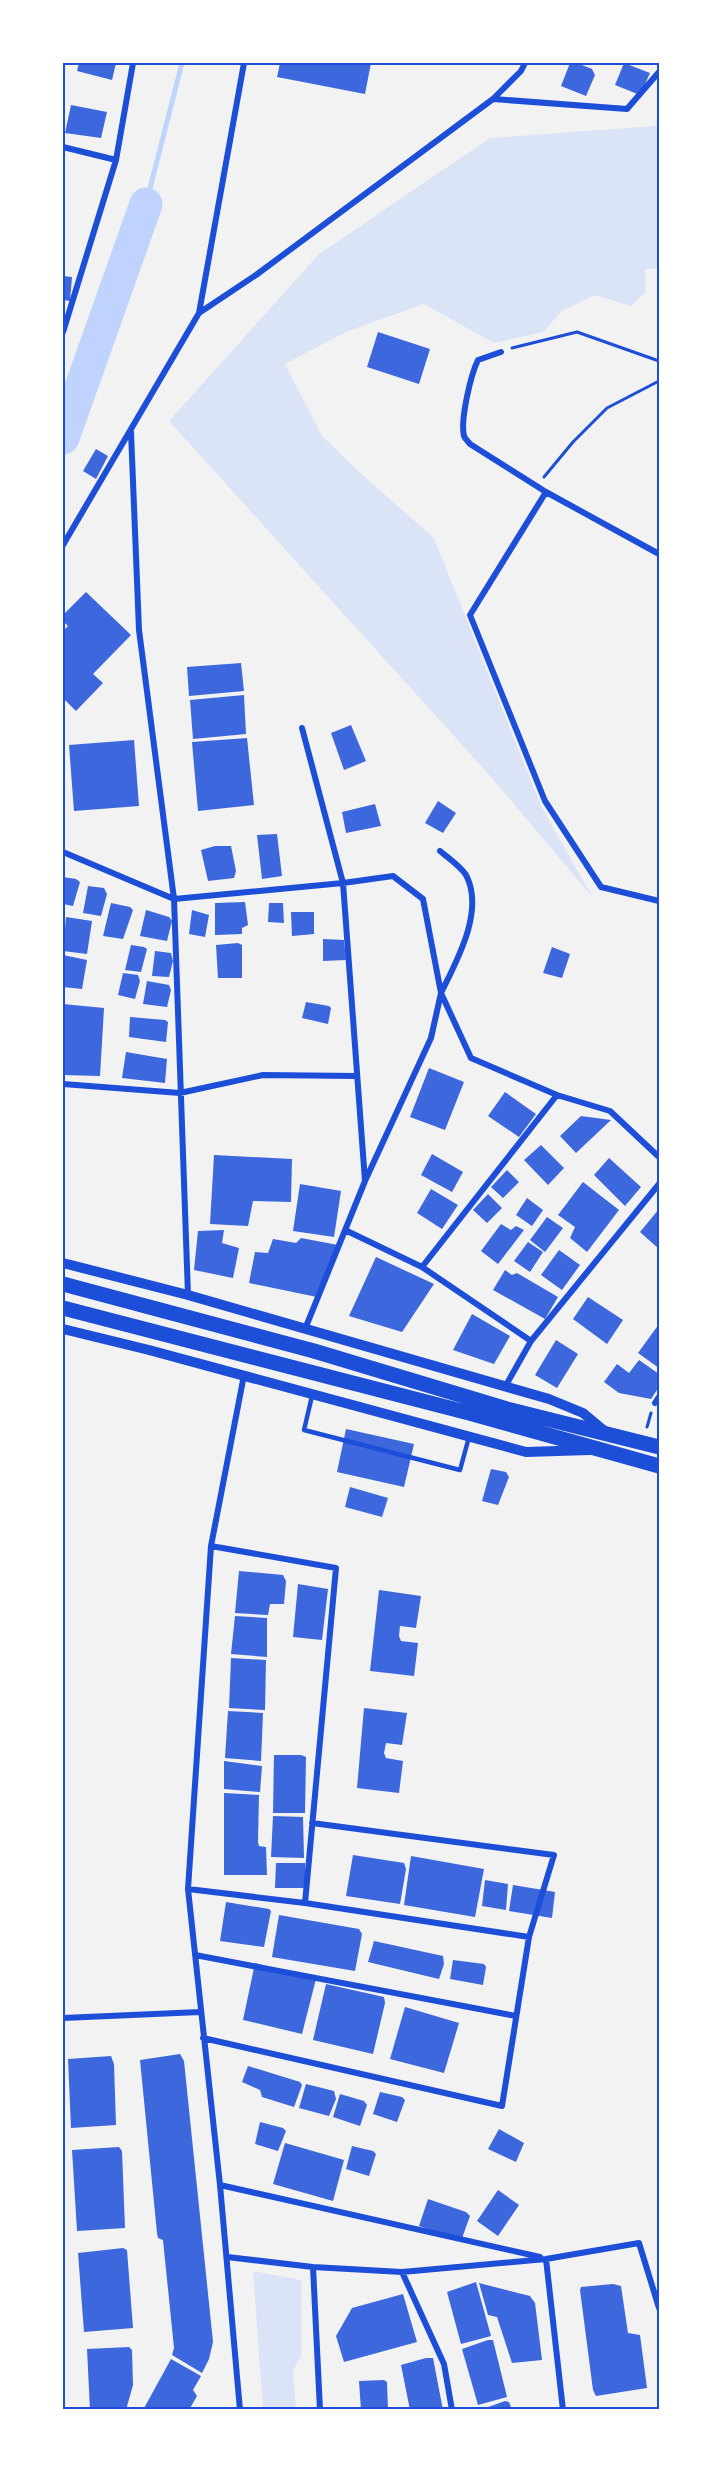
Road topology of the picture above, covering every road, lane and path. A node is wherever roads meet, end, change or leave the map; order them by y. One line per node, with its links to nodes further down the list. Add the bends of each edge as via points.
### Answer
1 (133, 63): 7 (street)
2 (244, 63): 8 (street)
3 (525, 63): 5 (street)
4 (659, 72): 5 (street, via 627,109)
5 (493, 99): 8 (street)
6 (63, 147): 7 (street)
7 (116, 160): 9 (street)
8 (199, 313): 13 (street)
9 (63, 330)
10 (501, 352): 11 (path, via 577,332); 14 (street, via 478,360 473,370 464,435 470,444)
11 (659, 361)
12 (659, 381): 14 (path, via 607,408)
13 (131, 432): 16 (street); 22 (street, via 139,630)
14 (537, 486): 15 (street)
15 (546, 492): 17 (street); 23 (street, via 470,615 545,801 601,886)
16 (63, 545)
17 (659, 554)
18 (302, 728): 21 (street)
19 (440, 851): 24 (street, via 467,875 472,893 471,921)
20 (63, 852): 22 (street)
21 (343, 883): 22 (street); 24 (street, via 393,876 423,899); 25 (street)
22 (174, 899): 27 (street)
23 (659, 901)
24 (441, 993): 28 (street, via 471,1058); 30 (street, via 431,1038)
25 (356, 1076): 27 (street, via 263,1075); 30 (street)
26 (63, 1084): 27 (street)
27 (180, 1094): 36 (street)
28 (557, 1095): 29 (street, via 610,1111); 34 (street)
29 (659, 1157)
30 (365, 1181): 32 (street)
31 (659, 1184): 40 (street)
32 (345, 1230): 34 (street); 39 (street)
33 (63, 1263): 36 (street)
34 (422, 1267): 40 (street)
35 (63, 1284): 45 (main road)
36 (188, 1295): 39 (street)
37 (63, 1308): 49 (main road)
38 (63, 1329): 41 (street)
39 (305, 1330): 42 (street)
40 (531, 1341): 42 (street)
41 (244, 1376): 43 (street); 51 (street)
42 (505, 1388): 45 (street, via 583,1413)
43 (312, 1396): 46 (street); 46 (lane, via 304,1430 460,1470)
44 (657, 1400): 47 (path)
45 (610, 1435): 47 (main road)
46 (469, 1437): 49 (street, via 526,1452)
47 (642, 1442): 48 (main road)
48 (659, 1447)
49 (597, 1450): 50 (main road)
50 (659, 1466)
51 (211, 1546): 52 (street, via 336,1568); 53 (street)
52 (312, 1823): 54 (street); 55 (street, via 554,1855)
53 (188, 1889): 54 (street); 56 (street)
54 (305, 1903): 55 (street)
55 (529, 1937): 58 (street)
56 (195, 1955): 57 (street); 58 (street)
57 (200, 2012): 59 (street); 60 (street)
58 (516, 2016): 60 (street, via 502,2106)
59 (63, 2018)
60 (204, 2038): 61 (street)
61 (220, 2185): 62 (street); 63 (street)
62 (227, 2257): 64 (street); 67 (street)
63 (546, 2259): 65 (street); 66 (street, via 639,2243); 70 (street)
64 (313, 2267): 65 (street); 68 (street)
65 (402, 2271): 69 (street, via 444,2364)
66 (659, 2308)
67 (240, 2410)
68 (320, 2410)
69 (452, 2410)
70 (564, 2410)

